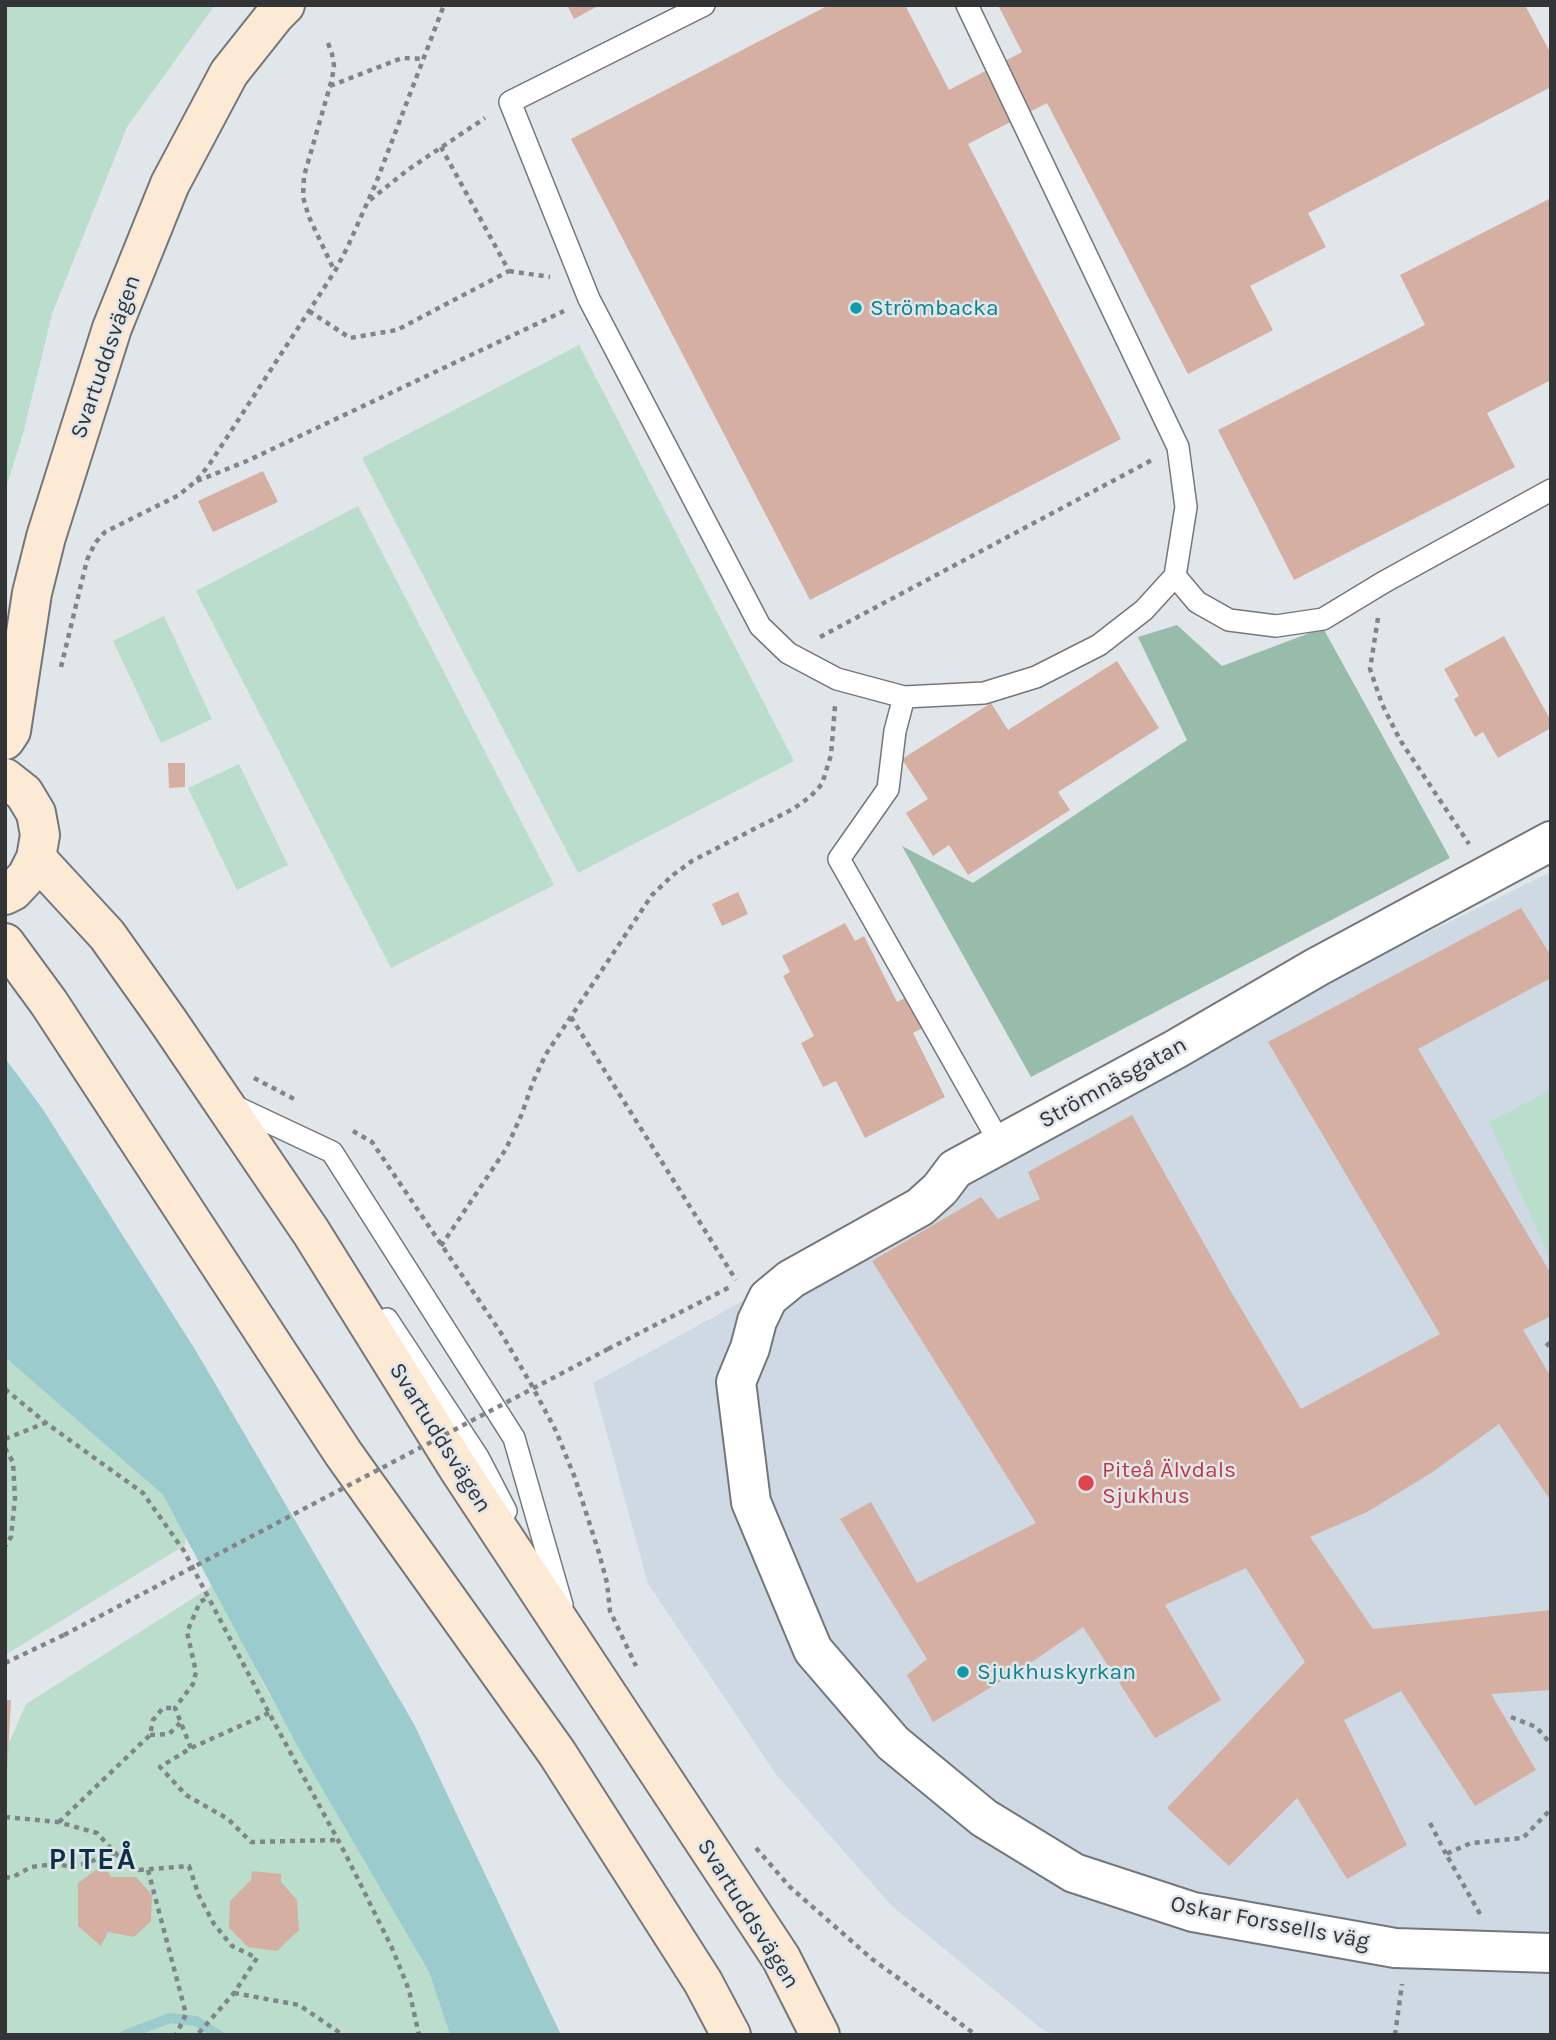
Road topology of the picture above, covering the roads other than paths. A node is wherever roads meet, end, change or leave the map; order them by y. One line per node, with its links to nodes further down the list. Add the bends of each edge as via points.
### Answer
1 (285, 5): 7 (main road, Svartuddsvägen, via 229,74 170,184 112,328 46,537 32,593 11,731)
2 (704, 5): 6 (lane, via 510,102 586,291 761,626 788,653 837,679)
3 (967, 5): 5 (lane, via 1178,447 1186,507)
4 (1551, 490): 5 (lane, via 1323,619 1276,626 1228,620 1197,601)
5 (1175, 576): 6 (lane, via 1144,610 1099,645 1036,677 984,693)
6 (904, 696): 14 (lane, via 888,789 839,859)
7 (5, 740)
8 (5, 778): 10 (main road, via 24,793 36,813 40,835)
9 (1551, 841): 14 (street, Strömnäsgatan)
10 (36, 859): 11 (main road, via 27,876); 13 (main road, Svartuddsvägen, via 107,935)
11 (5, 895)
12 (5, 943): 18 (main road, via 49,1003 343,1453 557,1753)
13 (235, 1087): 16 (main road, Svartuddsvägen, via 311,1232); 16 (lane, via 332,1152 514,1438)
14 (1001, 1145): 15 (street, Strömnäsgatan, via 955,1169 920,1207 791,1279 768,1298)
15 (736, 1382): 17 (street, Oskar Forssells väg, via 751,1502 813,1650 892,1743 984,1818 1074,1873 1193,1912 1395,1948)
16 (573, 1644): 19 (main road, Svartuddsvägen, via 780,1958)
17 (1551, 1953)
18 (732, 2035)
19 (820, 2035)

